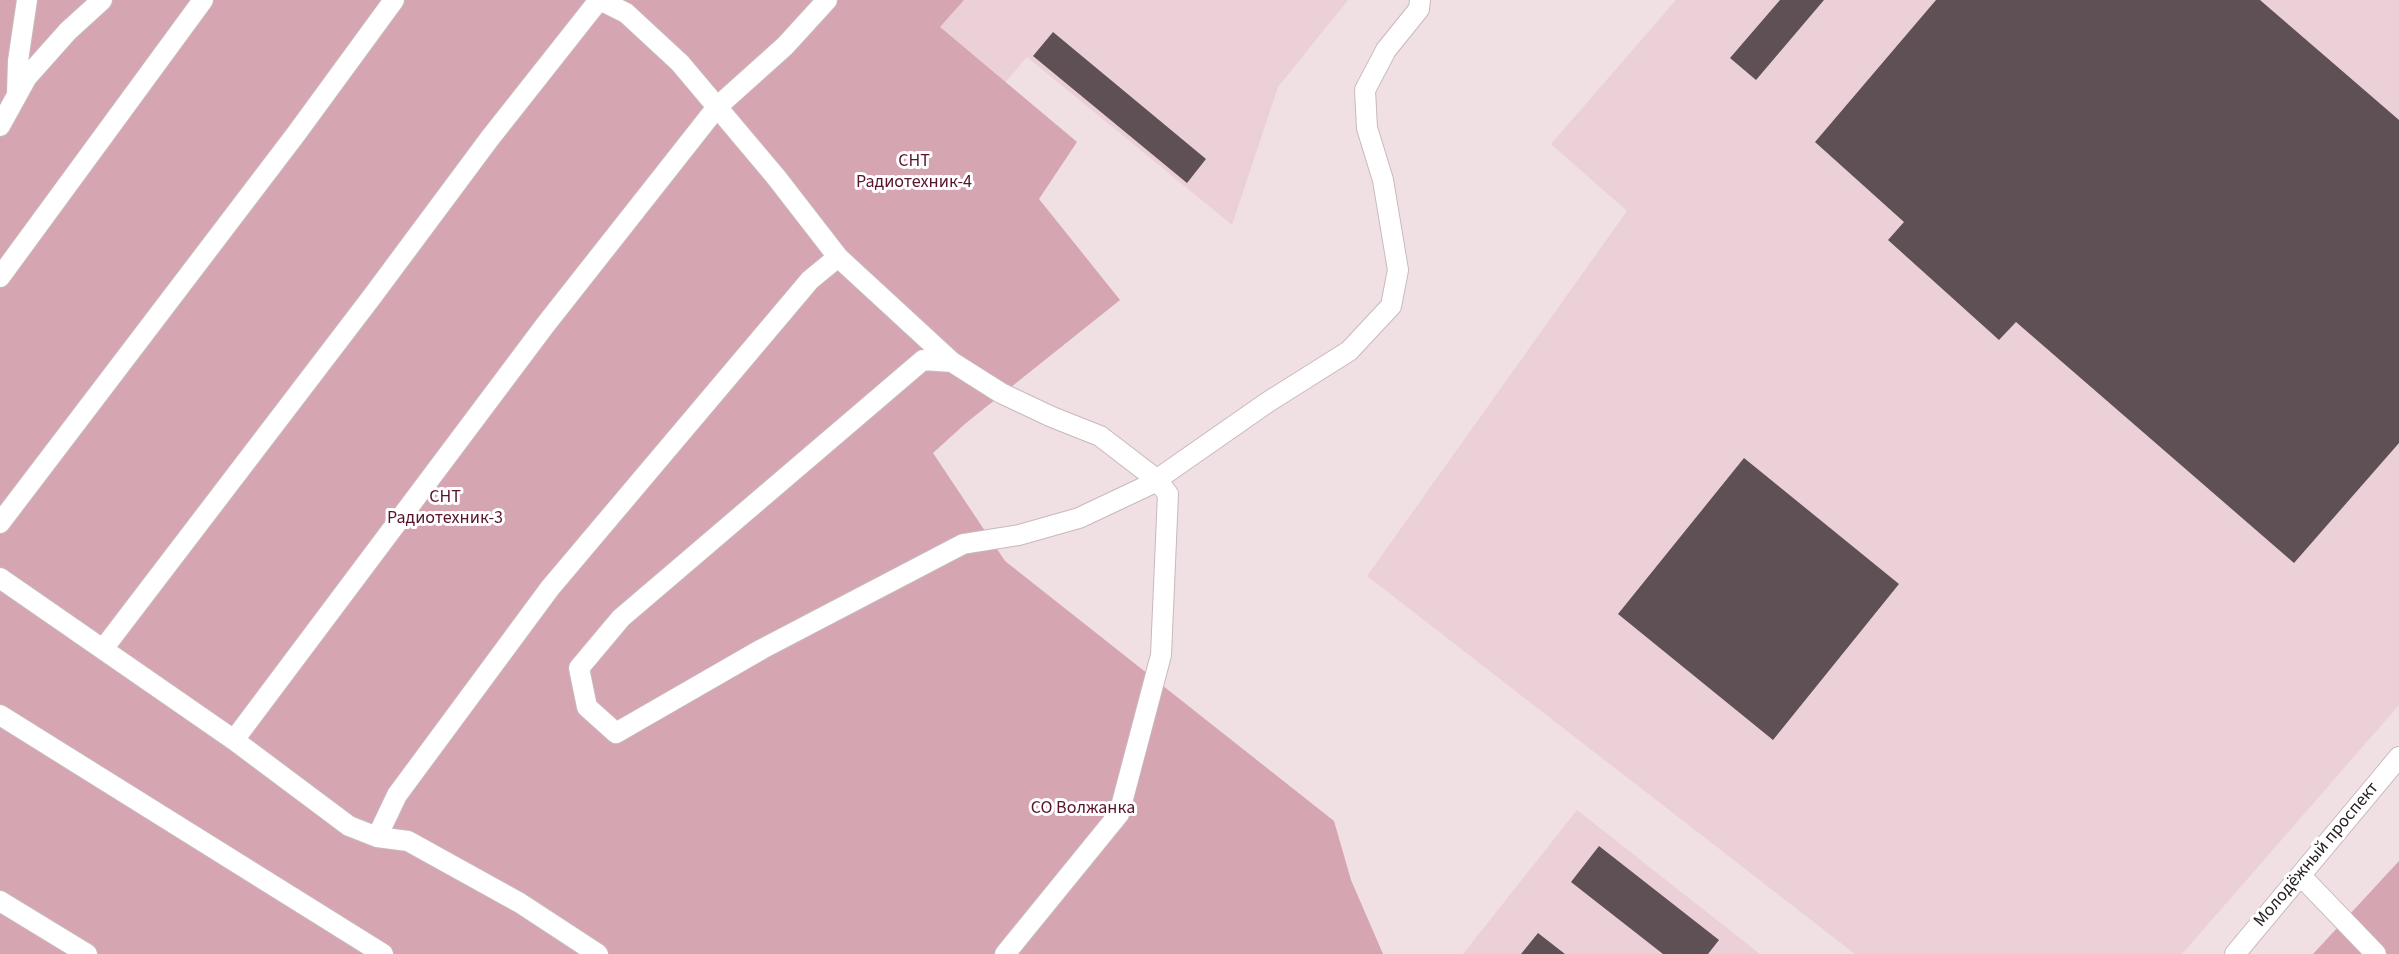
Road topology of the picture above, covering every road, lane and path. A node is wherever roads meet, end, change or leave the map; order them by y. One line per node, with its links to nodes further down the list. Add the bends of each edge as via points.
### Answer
1 (27, 0): 8 (street)
2 (102, 0): 8 (street, via 68,31 27,77)
3 (203, 0): 12 (street)
4 (394, 0): 15 (street)
5 (600, 0): 9 (street, via 626,13 680,63); 17 (street, via 490,138)
6 (827, 0): 9 (street, via 785,46)
7 (1420, 0): 14 (street, via 1419,9 1386,50 1365,90 1367,128 1383,180 1398,270 1391,306 1349,351)
8 (17, 95): 10 (street)
9 (717, 107): 11 (street); 19 (street, via 538,333)
10 (0, 126)
11 (838, 257): 13 (street); 21 (street, via 810,280 550,588 397,795)
12 (0, 277)
13 (952, 362): 14 (street, via 1001,393 1100,436); 14 (street, via 923,360 621,618 579,669 587,707 616,733 762,649 963,544 1019,535 1079,518)
14 (1156, 479): 24 (street, via 1168,494 1161,655 1119,814)
15 (0, 523)
16 (0, 579): 17 (street)
17 (103, 649): 19 (street)
18 (0, 715): 26 (street)
19 (234, 740): 21 (street, via 349,826)
20 (2399, 756): 22 (street, Молодёжный проспект)
21 (378, 837): 27 (street, via 408,841 520,903)
22 (2301, 876): 28 (street, Молодёжный проспект); 29 (street)
23 (0, 901): 25 (street)
24 (1009, 953)
25 (87, 954)
26 (383, 954)
27 (598, 954)
28 (2235, 954)
29 (2376, 954)

